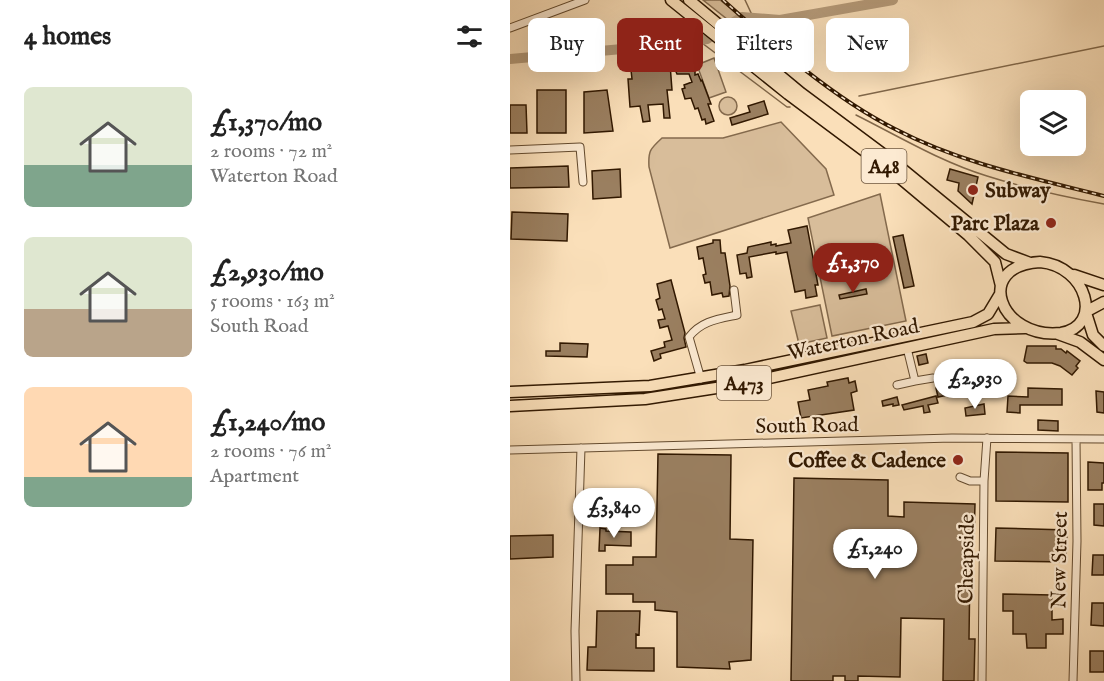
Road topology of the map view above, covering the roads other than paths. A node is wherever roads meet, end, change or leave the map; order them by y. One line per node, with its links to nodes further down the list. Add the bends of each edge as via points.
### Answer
1 (585, 0): 5 (street)
2 (671, 0): 6 (main road, A48)
3 (689, 0): 4 (main road, A48)
4 (715, 24)
5 (510, 28)
6 (715, 34)
7 (767, 72): 15 (main road, A48, via 968,235 995,262)
8 (769, 72): 11 (main road, A48, via 895,163 1006,254)
9 (510, 150): 10 (street, via 580,147)
10 (583, 182)
11 (1030, 263): 12 (main road, A48, via 1053,264); 15 (main road, via 1011,271)
12 (1074, 275): 13 (main road, A48); 17 (main road, via 1087,293)
13 (1104, 285)
14 (734, 290): 24 (street, via 737,315 703,324 689,337)
15 (1000, 290): 18 (main road, A48, via 1004,308); 24 (main road, Waterton Road / A473, via 988,314 973,322)
16 (1104, 302): 17 (main road)
17 (1088, 313): 19 (main road, via 1074,329); 20 (main road, via 1093,335)
18 (1025, 328): 19 (main road); 21 (main road, Waterton Road / A473, via 994,329)
19 (1056, 333): 22 (main road, via 1080,342)
20 (1104, 346)
21 (907, 348): 25 (street); 28 (main road, Waterton Road / A473, via 742,384 645,399)
22 (1104, 360)
23 (933, 378): 25 (street)
24 (700, 379): 27 (main road, Waterton Road / A473, via 650,386)
25 (915, 381): 26 (street)
26 (897, 385)
27 (510, 392)
28 (510, 406)
29 (987, 438): 30 (street, South Road); 32 (street, South Road); 35 (street, Cheapside)
30 (1076, 439): 31 (street, South Road); 38 (street, New Street)
31 (1104, 439)
32 (581, 448): 33 (street, South Road); 36 (street)
33 (510, 450)
34 (960, 477): 35 (street)
35 (984, 481): 37 (street, Cheapside)
36 (576, 681)
37 (982, 681)
38 (1072, 681)

